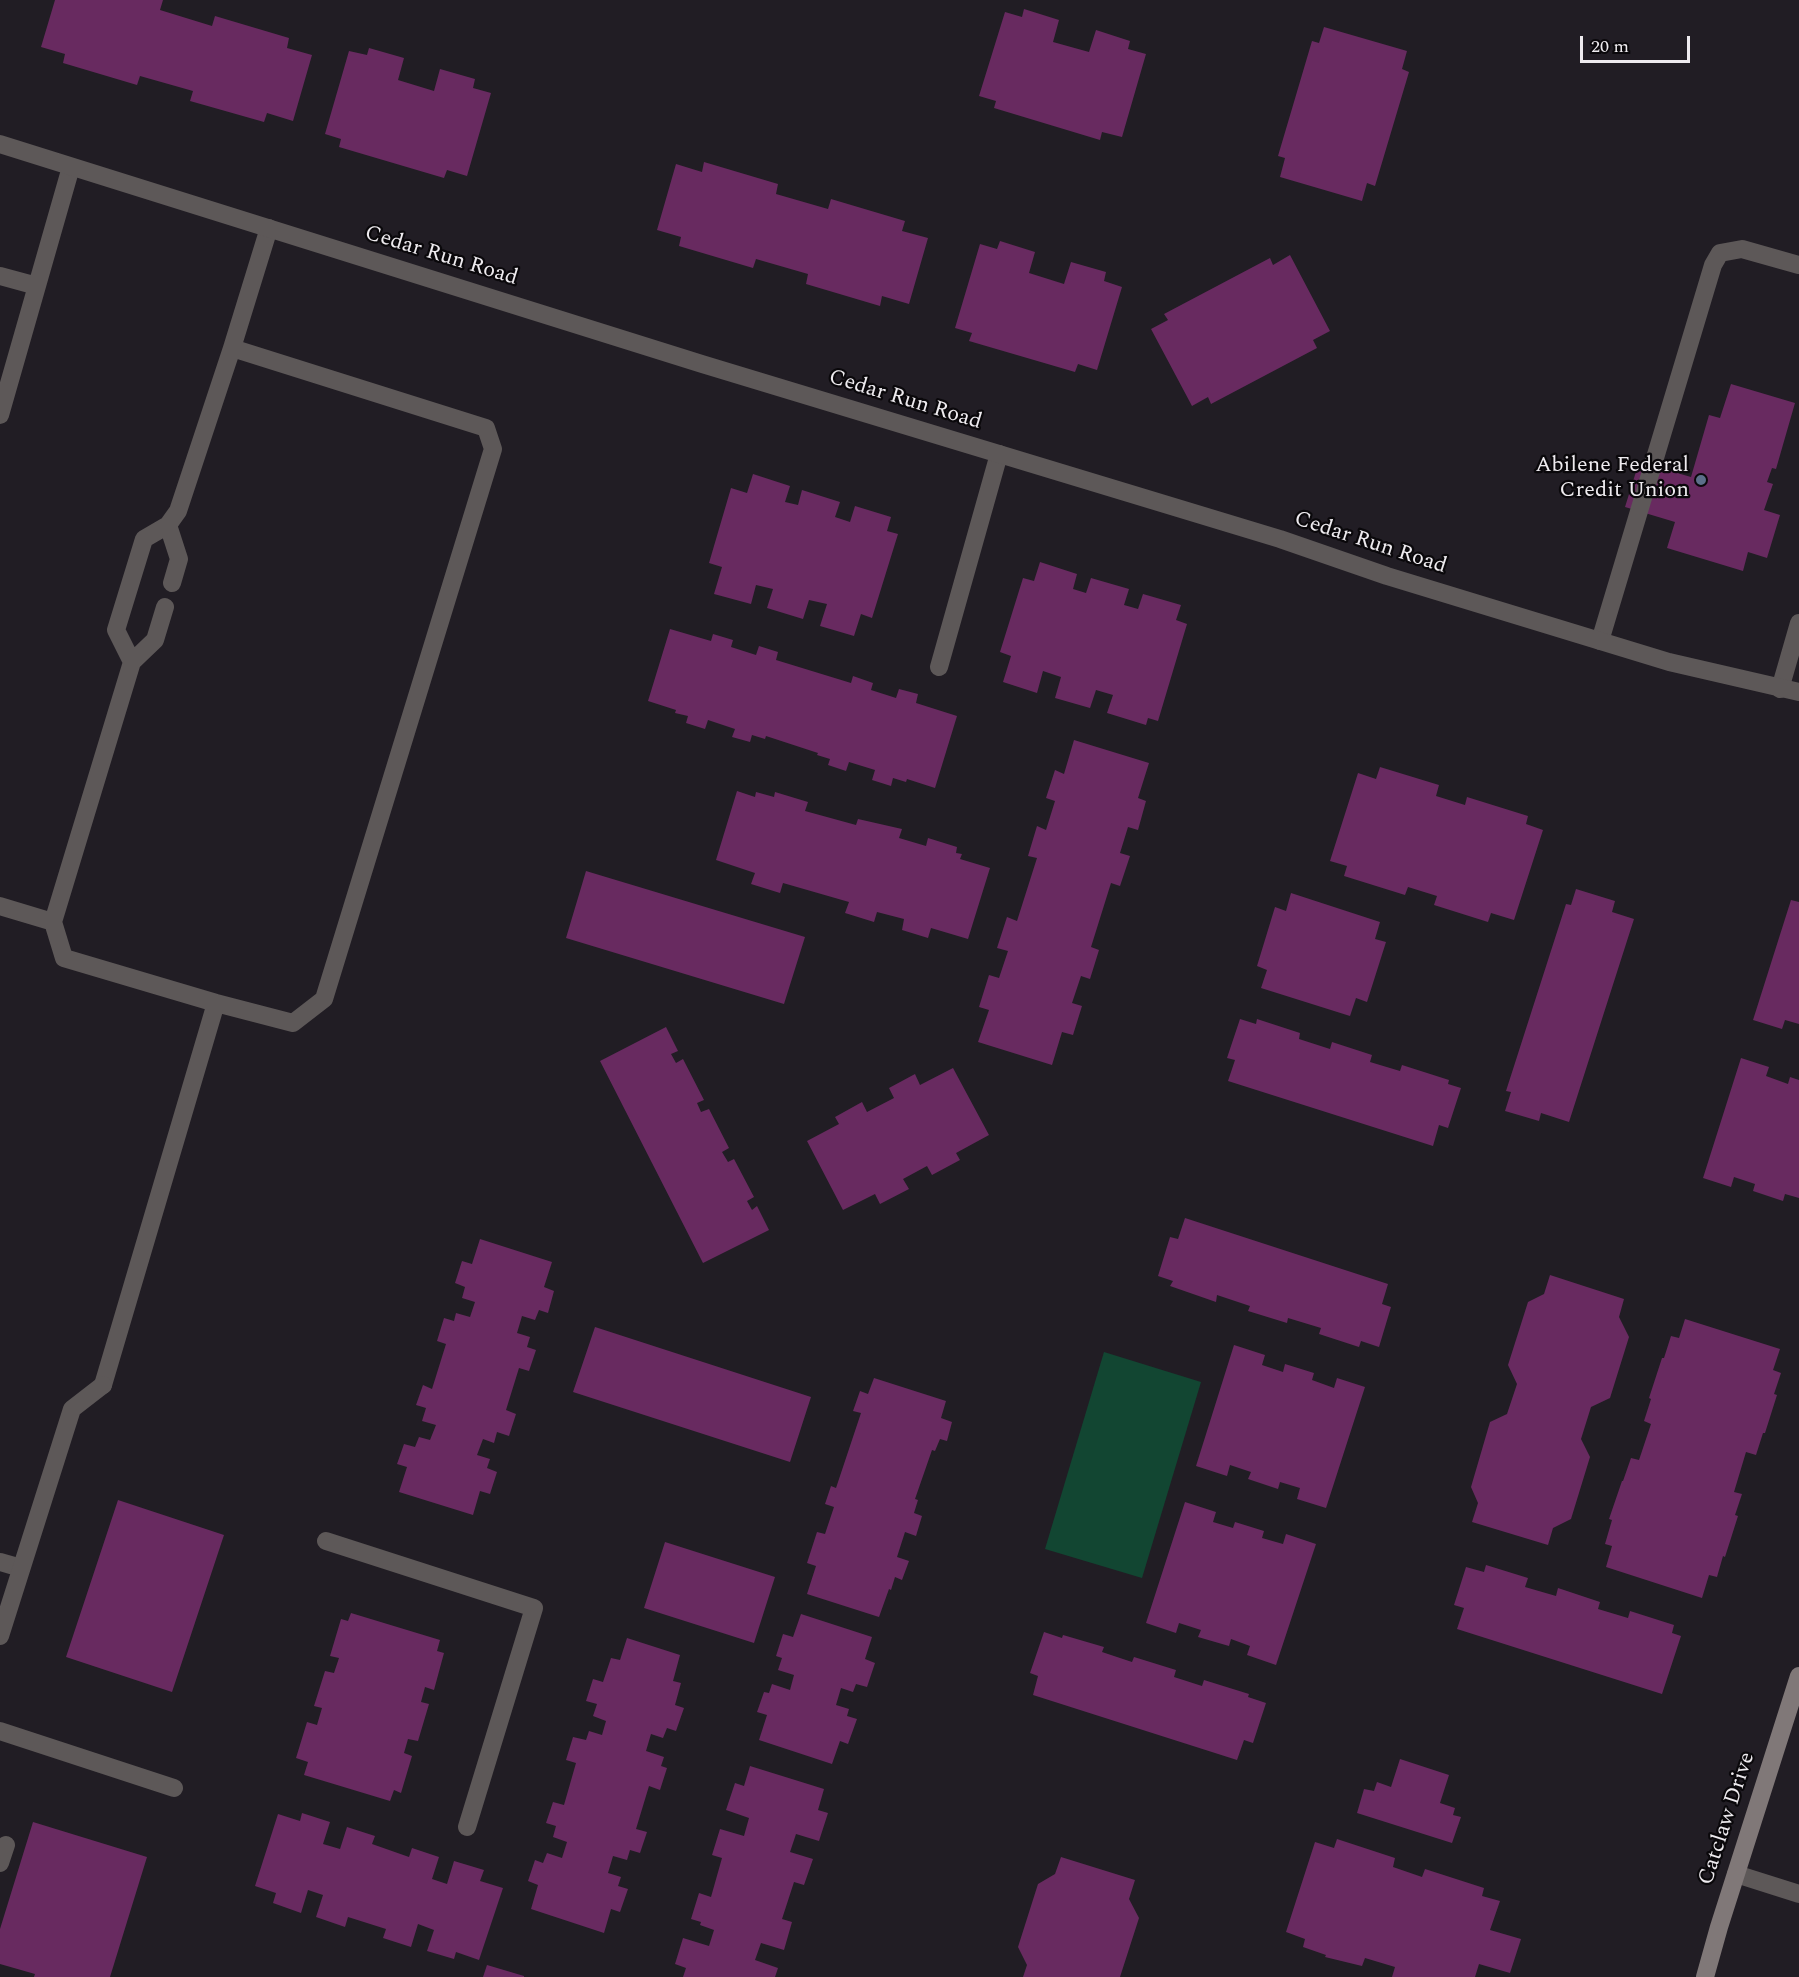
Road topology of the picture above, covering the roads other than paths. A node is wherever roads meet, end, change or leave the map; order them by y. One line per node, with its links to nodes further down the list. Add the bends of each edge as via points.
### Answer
1 (0, 144): 2 (street, Cedar Run Road)
2 (71, 166): 3 (street, Cedar Run Road); 6 (street)
3 (269, 228): 7 (street); 9 (street, Cedar Run Road)
4 (1799, 265): 14 (street, via 1742,249 1720,253 1713,265)
5 (0, 276): 6 (street)
6 (37, 286): 8 (street)
7 (232, 348): 10 (street, via 178,511); 21 (street, via 486,428 493,449 324,999 293,1023)
8 (0, 415)
9 (999, 454): 14 (street, Cedar Run Road); 16 (street)
10 (168, 525): 11 (street, via 179,560); 15 (street, via 144,539 116,630)
11 (172, 583)
12 (165, 607): 15 (street, via 155,640)
13 (1799, 623): 17 (street)
14 (1600, 641): 17 (street, Cedar Run Road)
15 (132, 662): 20 (street)
16 (939, 667)
17 (1780, 689): 18 (street, Cedar Run Road)
18 (1799, 692)
19 (0, 906): 20 (street)
20 (53, 922): 21 (street, via 64,958)
21 (216, 1003): 24 (street, via 103,1385 72,1409)
22 (326, 1541): 29 (street, via 534,1608)
23 (0, 1562): 24 (street)
24 (21, 1568): 25 (street)
25 (0, 1636)
26 (1799, 1676): 32 (street, Catclaw Drive)
27 (0, 1731): 28 (street)
28 (174, 1788)
29 (467, 1827)
30 (6, 1845): 31 (street)
31 (0, 1863)
32 (1736, 1874): 33 (street); 34 (street, Catclaw Drive)
33 (1799, 1894)
34 (1705, 1977)

